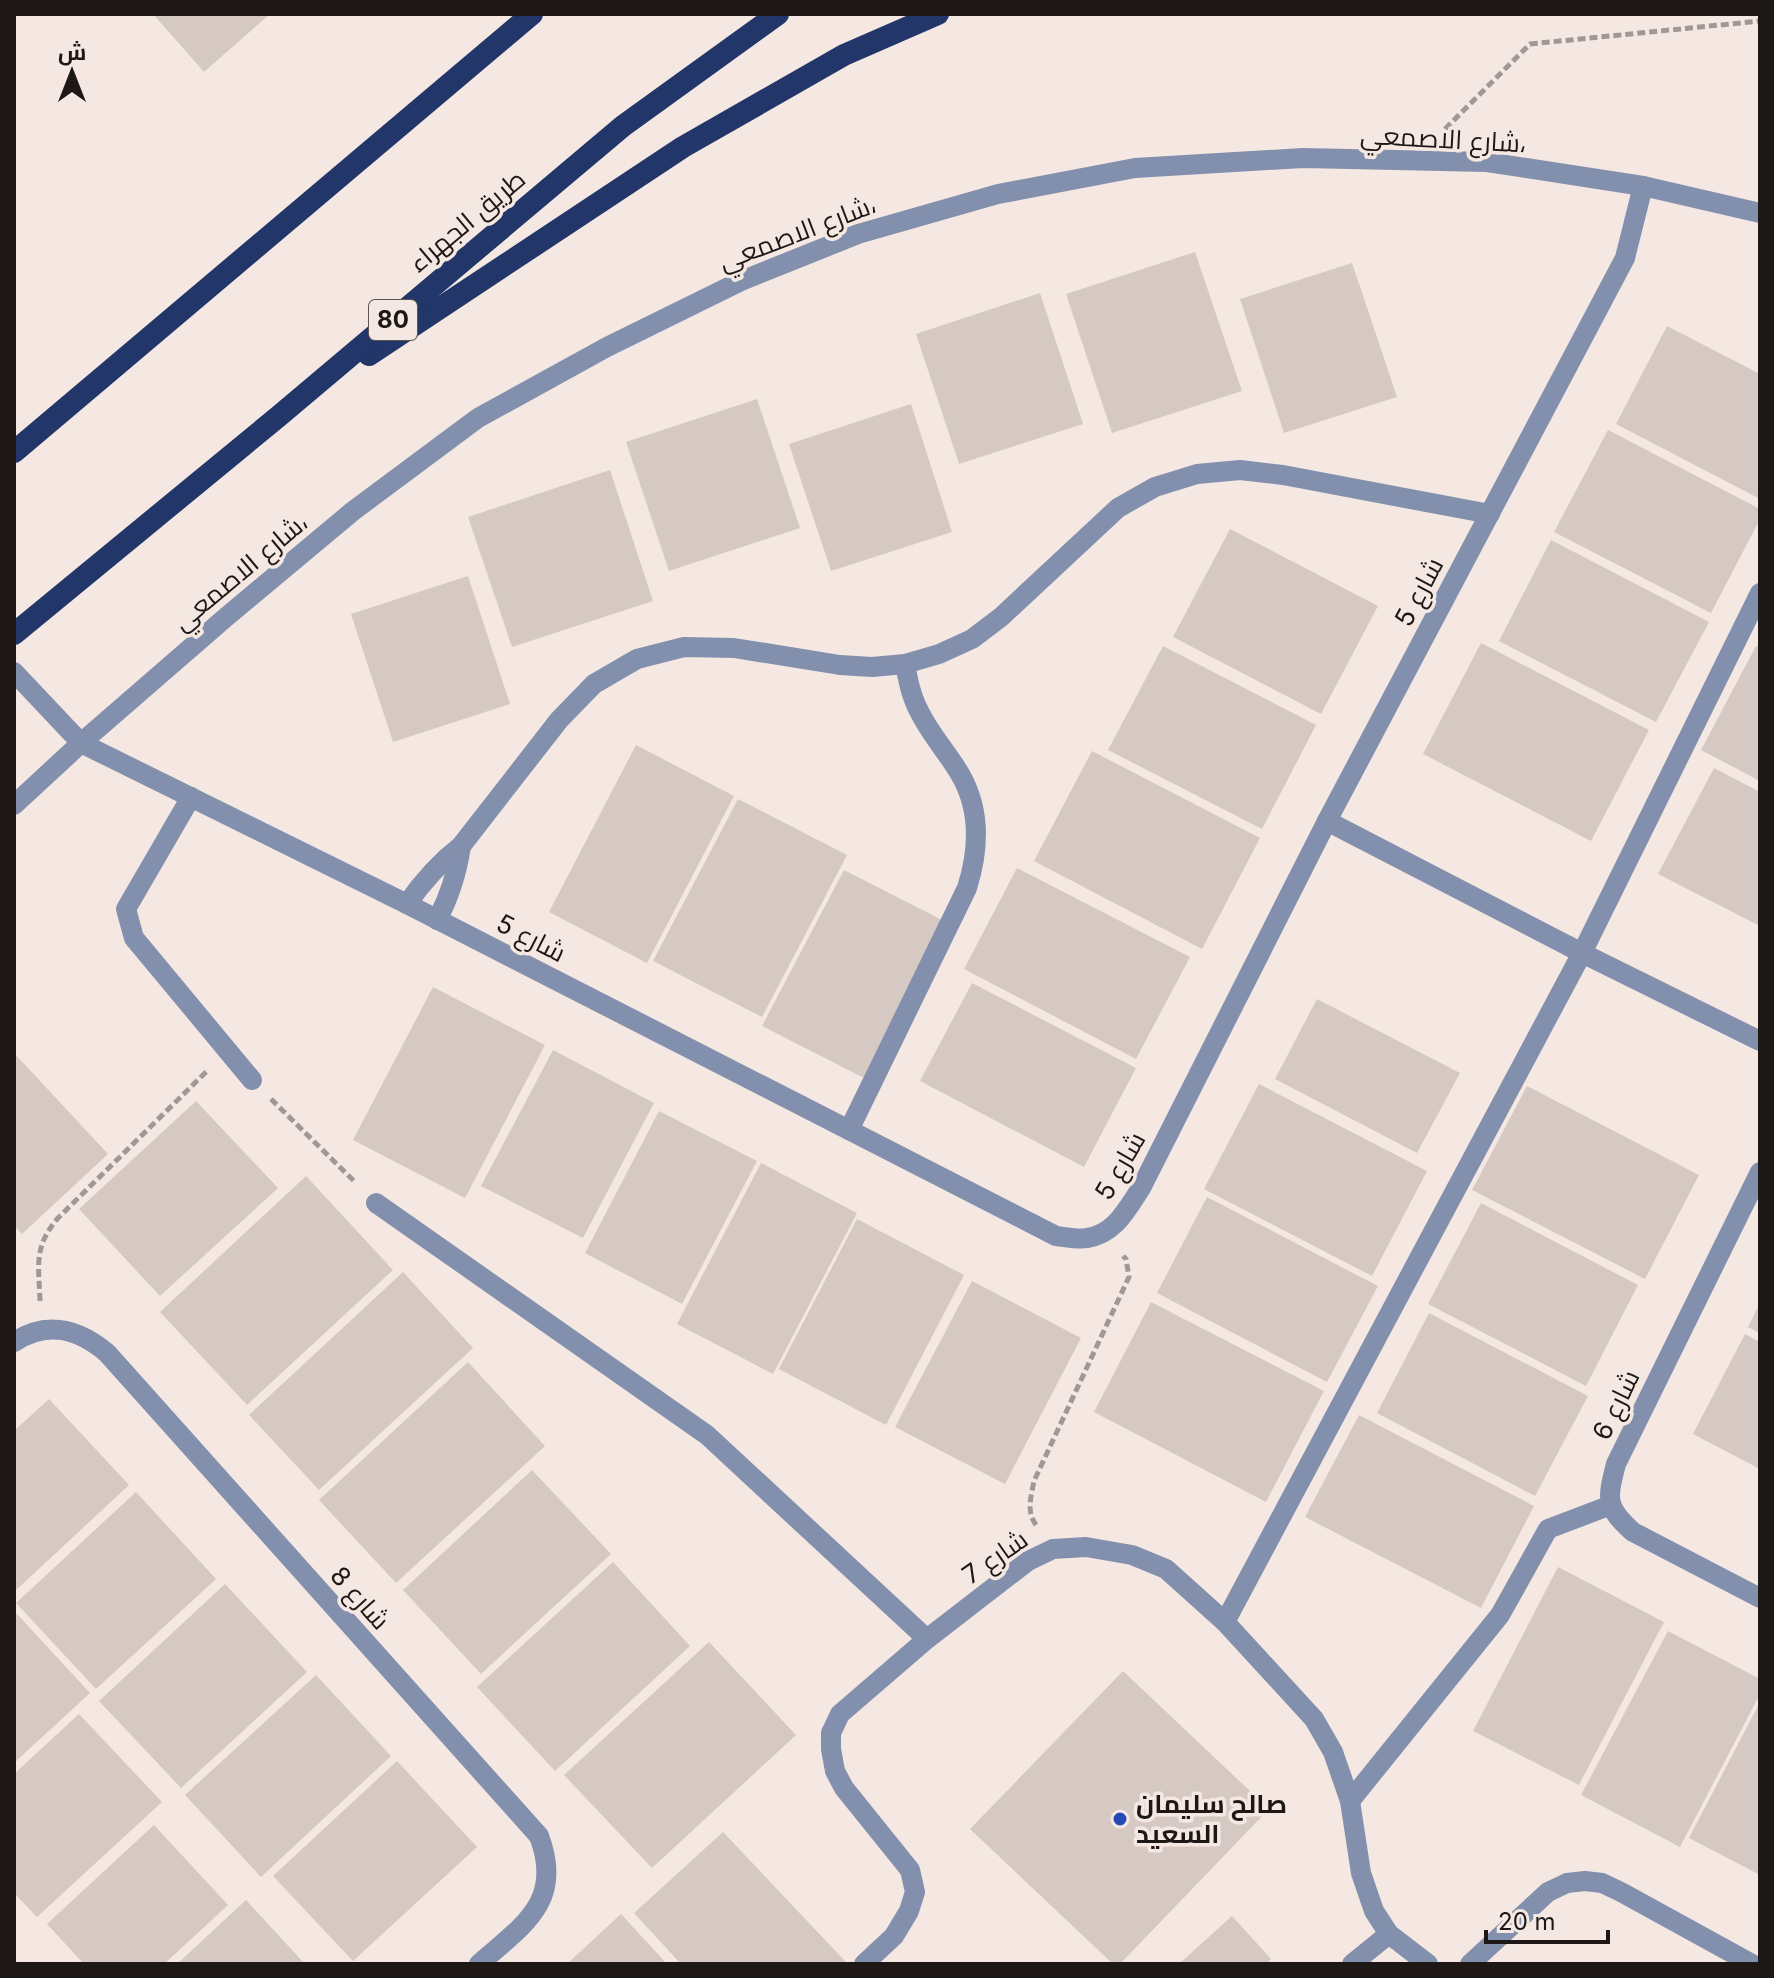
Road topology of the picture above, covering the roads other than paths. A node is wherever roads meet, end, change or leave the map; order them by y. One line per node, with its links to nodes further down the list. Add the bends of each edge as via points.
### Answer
1 (758, 14): 5 (highway)
2 (778, 14): 5 (highway, طريق الجهراء / 80)
3 (938, 14): 8 (highway, via 844,55 683,147)
4 (529, 18): 9 (highway)
5 (623, 126): 8 (highway, طريق الجهراء / 80)
6 (1643, 186): 7 (street, شارع الاصمعي،); 10 (street, شارع 5, via 1625,258); 15 (street, شارع الاصمعي،, via 1487,162 1303,158 1135,168 998,194 858,234 741,281 478,418 353,511)
7 (1760, 213)
8 (279, 416): 12 (highway, طريق الجهراء / 80)
9 (14, 452)
10 (1490, 514): 13 (street, via 1283,475 1240,470 1197,474 1155,487 1118,508 972,639); 18 (street, شارع 5)
11 (1760, 593): 22 (street)
12 (14, 634)
13 (905, 664): 19 (street, via 840,665 697,647 637,659 594,684 559,720); 25 (street, via 918,711 970,796 977,842 967,888)
14 (14, 672): 15 (street)
15 (81, 743): 16 (street, شارع 5); 17 (street, شارع الاصمعي،)
16 (191, 797): 20 (street, شارع 5); 24 (street, via 126,909 134,938)
17 (14, 805)
18 (1327, 821): 22 (street); 25 (street, شارع 5, via 1141,1188 1105,1233 1086,1239 1056,1236)
19 (461, 846): 20 (street, via 440,862); 21 (street, via 449,897)
20 (407, 904): 21 (street, شارع 5)
21 (437, 920): 25 (street, شارع 5)
22 (1582, 953): 23 (street); 31 (street)
23 (1760, 1041)
24 (252, 1080)
25 (849, 1130)
26 (1760, 1172): 29 (street, شارع 6, via 1616,1464)
27 (376, 1203): 32 (street, via 707,1435)
28 (14, 1342): 36 (street, شارع 8, via 41,1330 59,1329 77,1333 107,1353 539,1836 548,1873 545,1892 524,1924)
29 (1611, 1505): 30 (street, via 1633,1532); 33 (street, via 1548,1529 1500,1615)
30 (1760, 1598)
31 (1225, 1622): 32 (street, شارع 7, via 1166,1569 1132,1555 1086,1547 1053,1549 1028,1561); 33 (street, شارع 7, via 1314,1719 1333,1752)
32 (927, 1639): 37 (street, شارع 7, via 840,1714 831,1733 835,1771 844,1788 914,1882 914,1900 894,1936)
33 (1350, 1801): 34 (street, شارع 7, via 1361,1873 1374,1911)
34 (1389, 1934): 38 (street); 39 (street, شارع 7)
35 (1478, 1961): 40 (street, via 1548,1892 1585,1881 1621,1892)
36 (479, 1964)
37 (864, 1964)
38 (1352, 1964)
39 (1428, 1964)
40 (1752, 1964)

